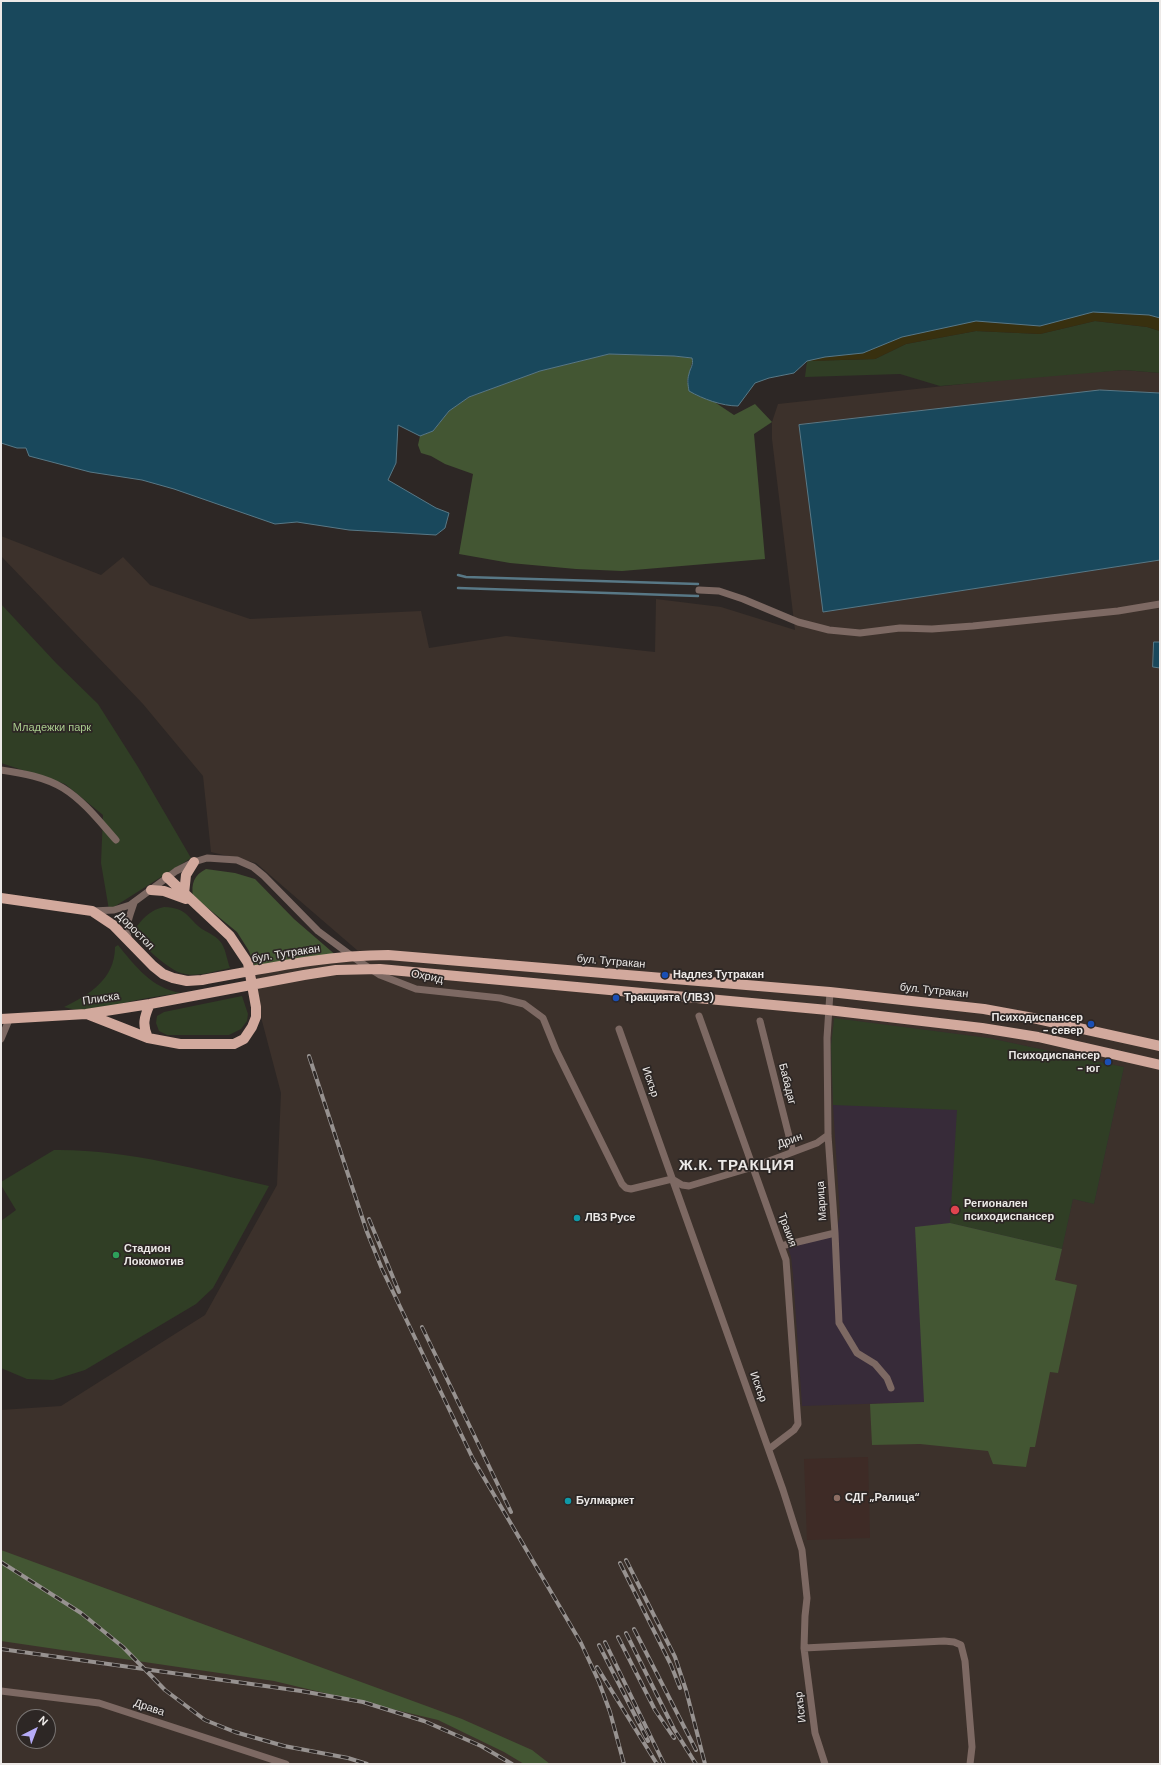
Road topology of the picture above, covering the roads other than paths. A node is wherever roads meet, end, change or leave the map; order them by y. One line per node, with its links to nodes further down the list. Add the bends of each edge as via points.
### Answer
1 (699, 590): 2 (street, via 719,591 798,622 829,630 860,632 973,626 1118,611)
2 (1160, 604)
3 (1, 770): 4 (street, via 33,776 63,788 90,811)
4 (116, 840)
5 (194, 862): 6 (street, Охрид); 8 (main road, via 186,874); 30 (street, Охрид, via 207,858 237,860 253,867 318,931 380,975 416,989 500,998 524,1004 543,1018 556,1050 622,1184 632,1189)
6 (167, 877): 7 (street, Охрид); 8 (main road)
7 (151, 890): 10 (main road, via 172,893); 11 (street, Охрид)
8 (184, 894): 10 (main road)
9 (1, 898): 12 (main road, Доростол)
10 (192, 901): 23 (main road, via 230,936 248,963 255,992 256,1017 244,1039 234,1044 180,1044)
11 (134, 903): 12 (street, Охрид, via 114,910); 13 (street, via 128,921)
12 (92, 911): 13 (main road, Доростол, via 113,925)
13 (130, 942): 14 (main road, Доростол, via 163,974 187,981)
14 (202, 980): 15 (main road, бул. Тутракан, via 305,962 388,955)
15 (830, 992): 17 (street, Марица); 25 (main road, бул. Тутракан, via 1009,1013)
16 (150, 1004): 17 (main road, Плиска, via 304,975 359,969 404,970); 18 (main road, Плиска); 23 (main road, via 144,1023)
17 (828, 1010): 26 (main road, via 1038,1037); 27 (street, Марица)
18 (86, 1014): 20 (main road, Плиска); 23 (main road)
19 (699, 1016): 29 (street, Тракия)
20 (5, 1019): 24 (street)
21 (760, 1021): 28 (street, Бабадаг)
22 (619, 1029): 30 (street, Искър)
23 (148, 1038)
24 (1, 1039)
25 (1160, 1046)
26 (1160, 1065)
27 (828, 1135): 28 (street, Дрин, via 818,1143); 31 (street, Марица)
28 (793, 1152): 29 (street, Дрин)
29 (753, 1167): 30 (street, Дрин, via 690,1186); 32 (street, Тракия)
30 (672, 1179): 34 (street, Искър)
31 (835, 1234): 32 (street); 33 (street, Марица, via 839,1323 857,1353 875,1364 887,1378)
32 (781, 1246): 34 (street, Тракия, via 786,1260 798,1424)
33 (891, 1388)
34 (769, 1449): 35 (street, Искър, via 802,1550 807,1598)
35 (804, 1648): 38 (street, Искър, via 815,1733); 39 (street, via 944,1641 961,1646 966,1669 972,1747)
36 (1, 1691): 37 (street, Драва, via 99,1703)
37 (286, 1764)
38 (825, 1764)
39 (970, 1764)

